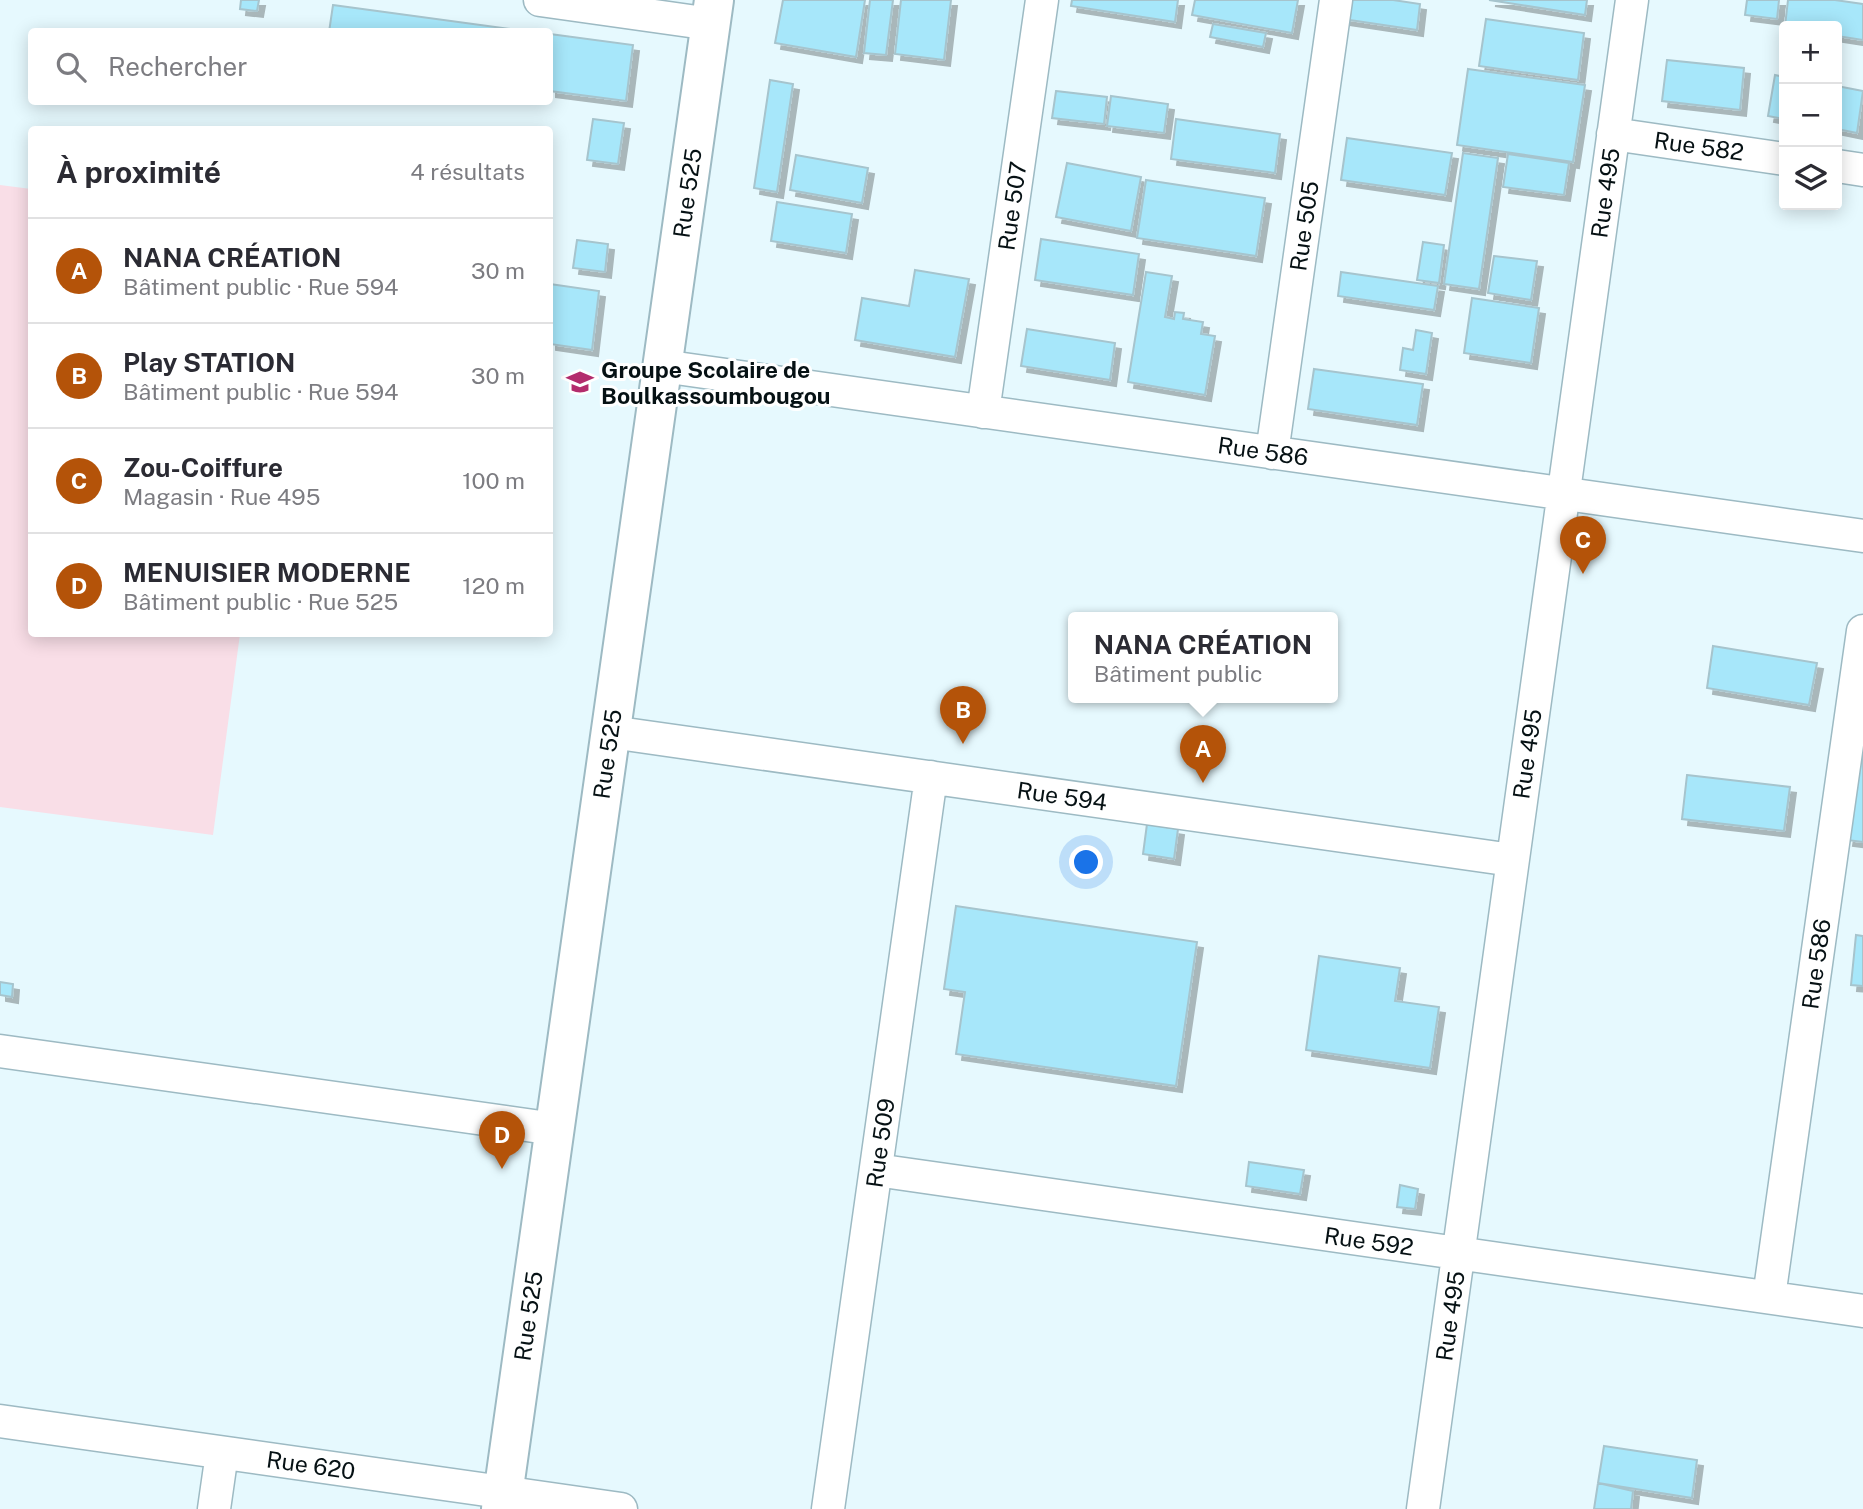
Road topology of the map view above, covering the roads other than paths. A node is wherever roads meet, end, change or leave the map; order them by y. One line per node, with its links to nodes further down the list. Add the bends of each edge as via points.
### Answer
1 (540, 0): 5 (street)
2 (1042, 0): 11 (street, Rue 507)
3 (1336, 0): 12 (street, Rue 505)
4 (1632, 0): 6 (street, Rue 495)
5 (713, 12): 10 (street, Rue 525)
6 (1613, 134): 7 (street, Rue 582); 13 (street, Rue 495)
7 (1779, 158)
8 (1842, 167): 9 (street)
9 (1863, 170)
10 (662, 366): 11 (street, Rue 586); 16 (street, Rue 525)
11 (983, 412): 12 (street, Rue 586)
12 (1272, 453): 13 (street, Rue 586)
13 (1563, 494): 14 (street, Rue 586); 18 (street, Rue 495)
14 (1863, 536)
15 (1863, 631): 23 (street, Rue 586)
16 (611, 732): 17 (street, Rue 594); 20 (street, Rue 525)
17 (931, 777): 18 (street, Rue 594); 21 (street, Rue 509)
18 (1513, 860): 22 (street, Rue 495)
19 (0, 1051): 20 (street)
20 (555, 1129): 27 (street, Rue 525)
21 (876, 1170): 22 (street, Rue 592); 30 (street, Rue 509)
22 (1458, 1253): 23 (street, Rue 592); 31 (street, Rue 495)
23 (1769, 1297): 24 (street, Rue 592)
24 (1863, 1311)
25 (0, 1421): 26 (street, Rue 620)
26 (222, 1453): 27 (street, Rue 620); 28 (street)
27 (502, 1501): 29 (street, Rue 620)
28 (214, 1509)
29 (621, 1509)
30 (828, 1509)
31 (1423, 1509)

